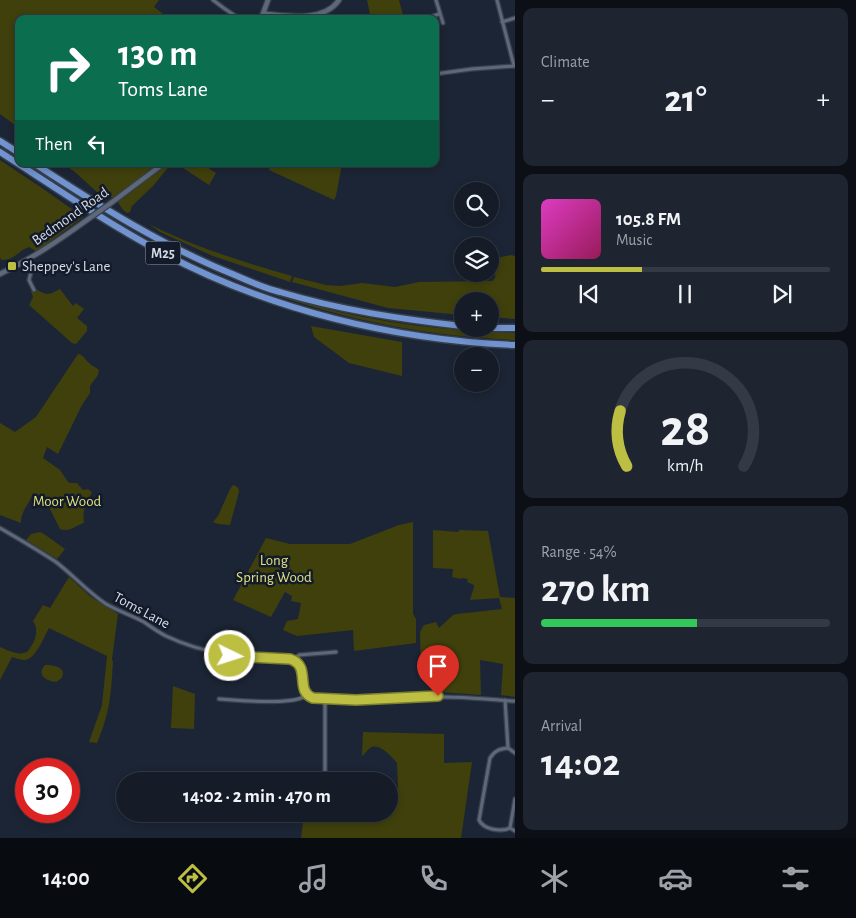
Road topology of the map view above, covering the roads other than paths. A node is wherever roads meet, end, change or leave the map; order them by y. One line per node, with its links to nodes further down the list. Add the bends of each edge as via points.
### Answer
1 (213, 0): 8 (street)
2 (268, 0): 6 (street)
3 (339, 0): 10 (street, via 318,14)
4 (436, 0): 7 (street)
5 (496, 0): 12 (street)
6 (264, 13): 9 (street)
7 (439, 14): 13 (street)
8 (234, 15)
9 (280, 15)
10 (305, 15)
11 (515, 18): 12 (street)
12 (502, 22): 14 (street)
13 (443, 23)
14 (514, 66): 15 (street)
15 (439, 73)
16 (0, 141): 17 (highway)
17 (15, 150)
18 (0, 152): 19 (highway, M25)
19 (15, 162)
20 (23, 167): 29 (highway, M25, via 162,253 274,301 342,321 419,337)
21 (41, 167): 26 (highway, M25, via 157,239 249,281 278,292 360,312)
22 (159, 167): 23 (street, Bedmond Road, bridge, via 49,248)
23 (25, 262): 24 (street, Bedmond Road); 25 (street, via 31,272 29,280)
24 (0, 274)
25 (34, 290)
26 (454, 325)
27 (499, 328): 28 (highway)
28 (515, 328)
29 (515, 345)
30 (0, 528): 32 (street, Toms Lane, via 55,562 106,604 167,636 220,654)
31 (336, 652): 32 (street, Toms Lane, via 299,655)
32 (294, 660): 33 (street, via 300,667)
33 (308, 695): 34 (street, via 288,702); 35 (street)
34 (219, 699)
35 (325, 699): 36 (street, via 446,696); 40 (street)
36 (505, 700): 37 (street); 38 (street)
37 (515, 701)
38 (508, 748): 39 (street); 42 (street, via 493,752 490,758 479,820 488,828)
39 (514, 752)
40 (325, 772)
41 (515, 799): 42 (street)
42 (510, 828): 43 (street)
43 (515, 831)

